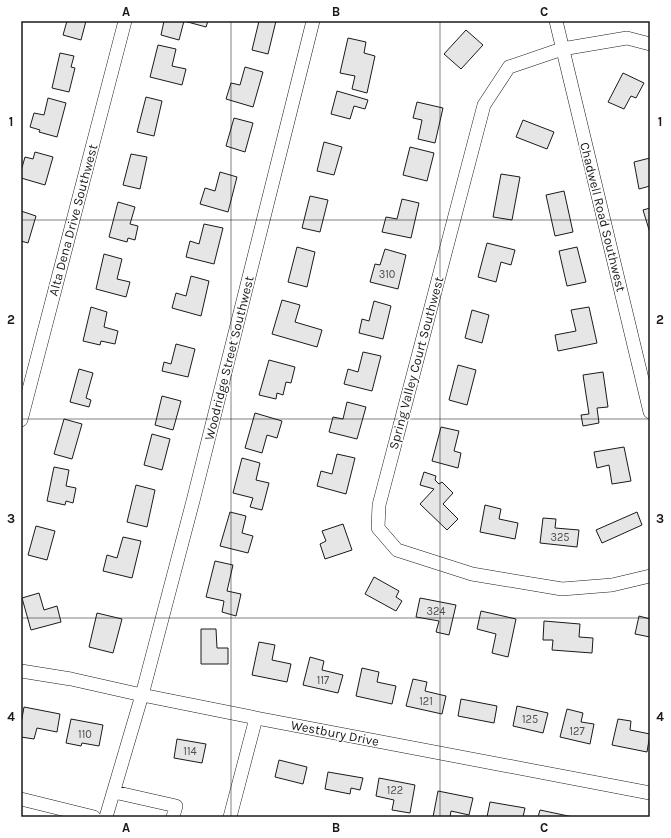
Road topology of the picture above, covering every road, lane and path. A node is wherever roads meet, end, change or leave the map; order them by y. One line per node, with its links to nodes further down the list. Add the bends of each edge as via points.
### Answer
1 (125, 21): 7 (street, Alta Dena Drive Southwest)
2 (313, 21): 10 (street, Woodridge Street Southwest)
3 (556, 21): 5 (street, Chadwell Road Southwest)
4 (650, 44): 5 (street, Spring Valley Court Southwest, via 627,38)
5 (562, 49): 6 (street, Chadwell Road Southwest); 8 (street, Spring Valley Court Southwest, via 509,67 484,105 379,505 378,528 397,550 472,574 562,589 612,585)
6 (650, 412)
7 (21, 420)
8 (650, 576)
9 (21, 671): 10 (street, Westbury Drive)
10 (142, 695): 11 (street, Westbury Drive); 12 (street, Woodridge Street Southwest)
11 (256, 718): 13 (street, Westbury Drive); 18 (street)
12 (114, 792): 16 (street, Woodridge Street Southwest); 17 (street, via 176,806)
13 (650, 793)
14 (21, 799): 15 (street)
15 (94, 817)
16 (106, 817)
17 (174, 817)
18 (230, 817)

